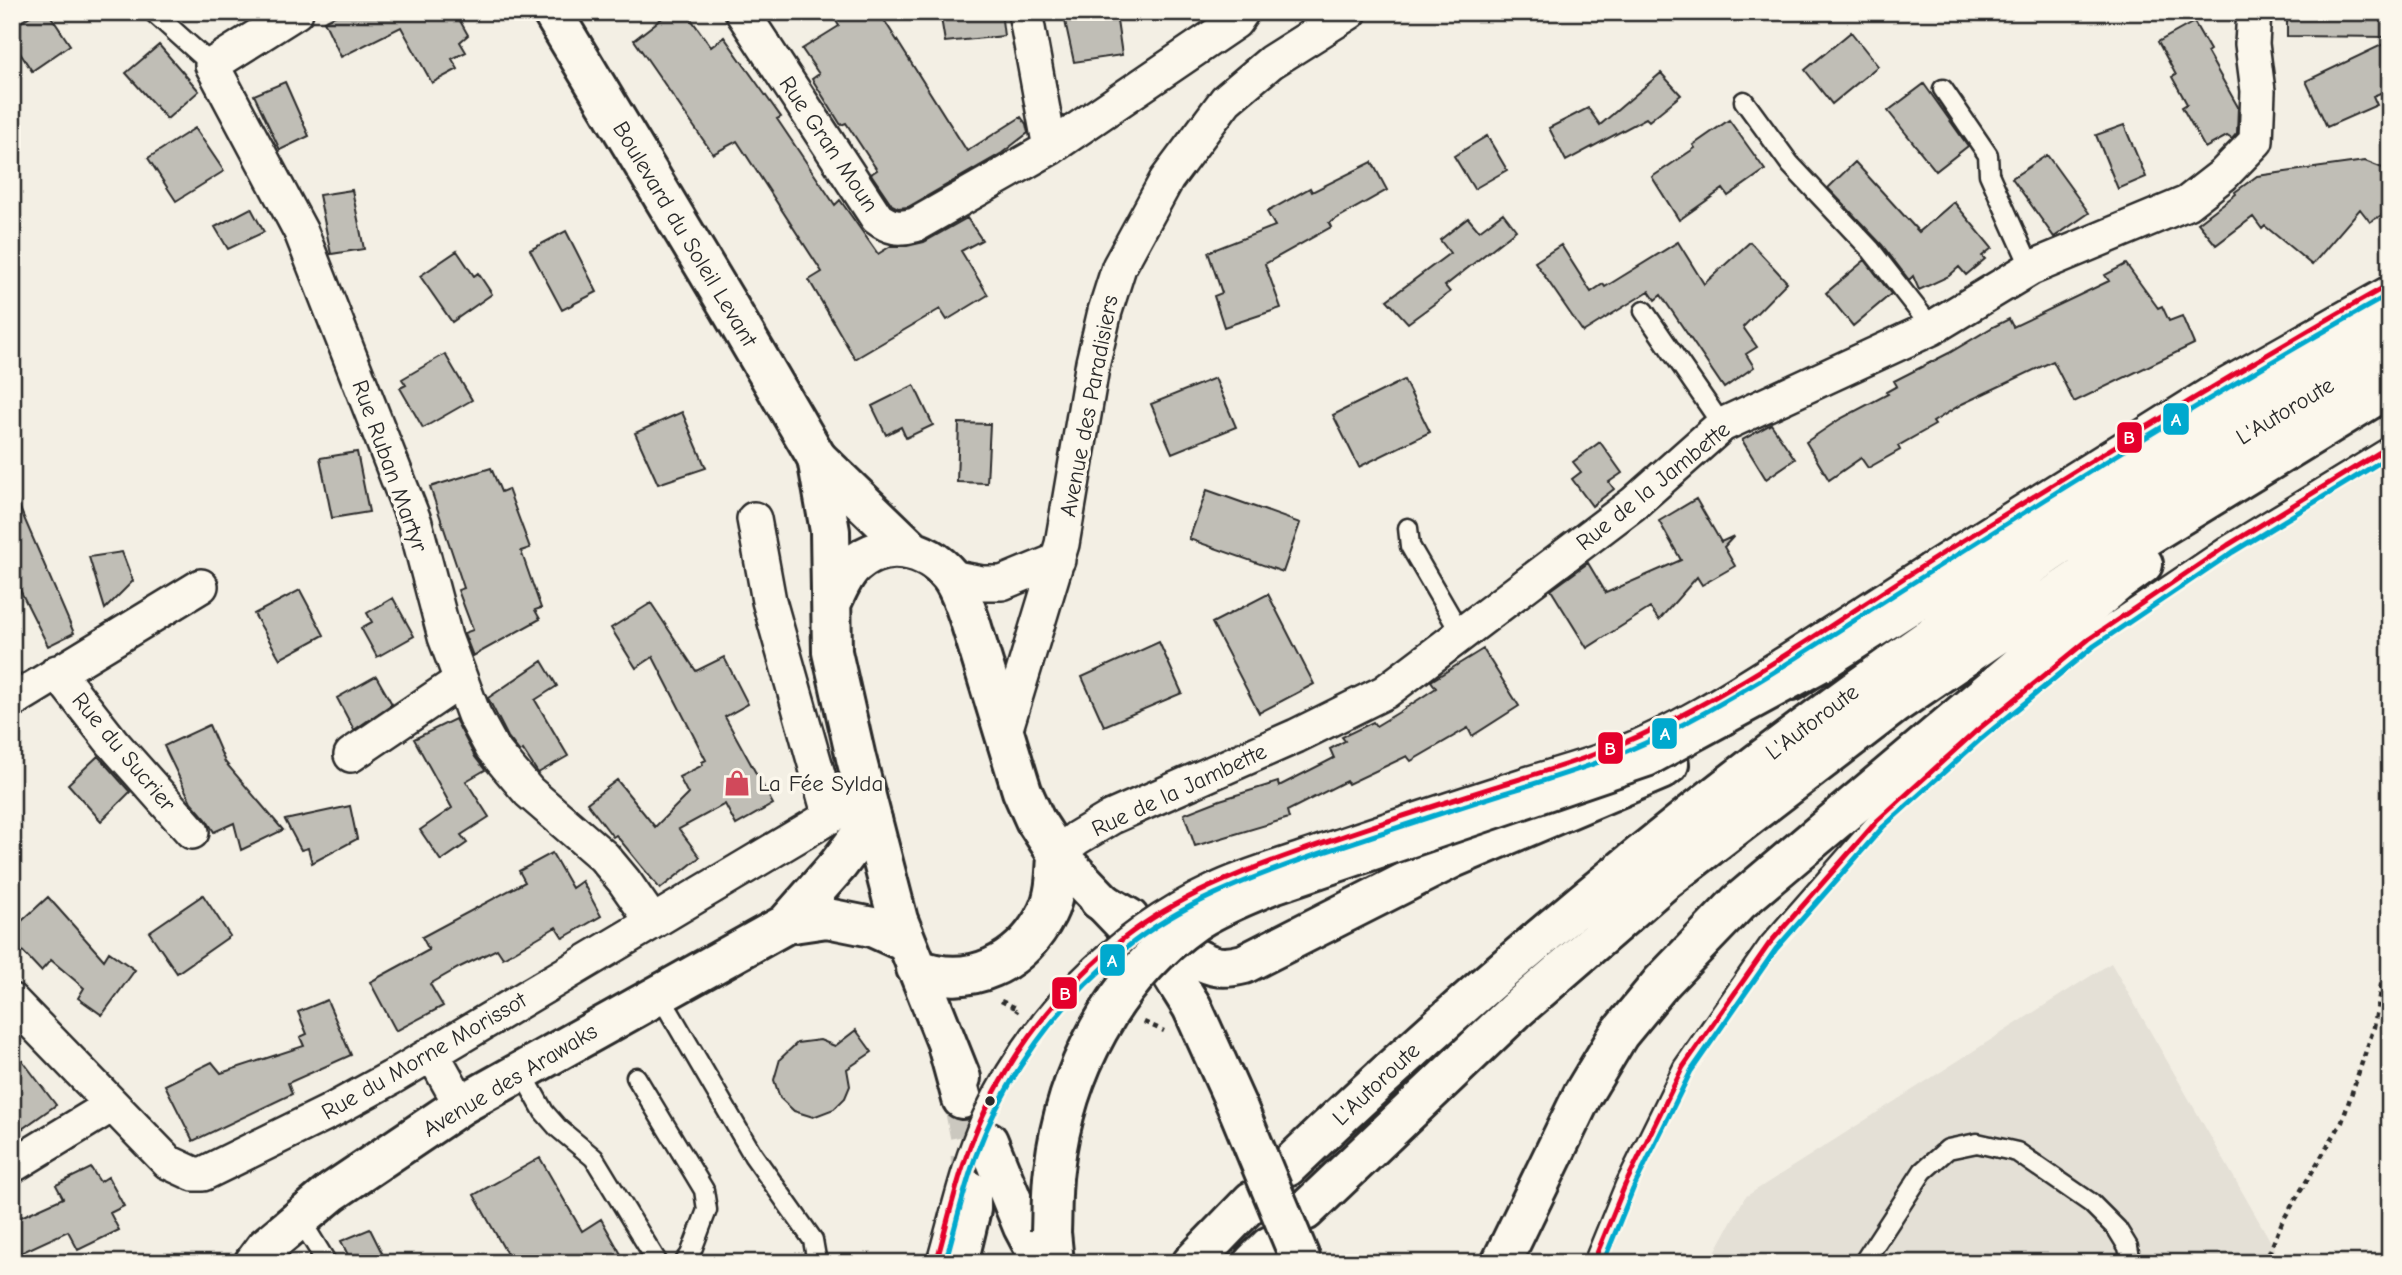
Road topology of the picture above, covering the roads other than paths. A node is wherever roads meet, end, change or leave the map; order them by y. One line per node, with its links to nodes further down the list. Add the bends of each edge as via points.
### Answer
1 (153, 12): 9 (lane)
2 (296, 12): 9 (street)
3 (552, 12): 22 (main road, Boulevard du Soleil Levant)
4 (742, 12): 12 (street, Rue Gran Moun, via 877,218 887,226 915,225)
5 (1025, 12): 12 (street)
6 (1242, 12): 12 (street, via 1235,22)
7 (1350, 12): 26 (street, Avenue des Paradisiers, via 1271,62 1226,100 1167,179 1119,267 1093,362)
8 (2255, 12): 13 (street, Rue de la Jambette, via 2256,141 2188,203)
9 (212, 65): 34 (street, Rue Ruban Martyr, via 301,232 415,523)
10 (1943, 89): 13 (lane, via 1988,155 1989,174)
11 (1744, 101): 17 (lane, via 1790,164 1871,250)
12 (1050, 148)
13 (2031, 268): 17 (street, Rue de la Jambette)
14 (2390, 284): 27 (lane, via 2206,388)
15 (2390, 309): 27 (main road)
16 (1644, 311): 20 (lane)
17 (1932, 328): 20 (street, Rue de la Jambette)
18 (2390, 347): 56 (main road, L'Autoroute, via 2074,537 1842,698 1661,837 1488,982)
19 (2377, 395): 59 (main road, L'Autoroute, via 2098,566 1895,704 1667,879 1515,1011); 71 (main road, via 2118,582 1739,902 1619,1034 1583,1094)
20 (1722, 425): 31 (street, Rue de la Jambette, via 1633,504)
21 (2390, 446): 72 (lane, via 2228,545 2089,639 1975,732 1877,821 1769,944 1683,1067)
22 (817, 458): 25 (main road, Boulevard du Soleil Levant); 30 (main road, Boulevard du Soleil Levant, via 830,531)
23 (754, 519): 39 (street, via 769,601)
24 (1408, 528): 31 (lane, via 1410,546)
25 (911, 550): 28 (main road, Boulevard du Soleil Levant); 30 (main road, via 889,548 854,564)
26 (1058, 560): 28 (street, via 1002,583); 36 (street, Avenue des Paradisiers)
27 (1932, 575): 32 (main road); 68 (lane, bridge, via 1714,699 1619,746 1235,874 1169,907 1126,937 1061,998 1006,1072 966,1158)
28 (950, 577): 36 (main road, via 970,621)
29 (201, 586): 33 (street, Rue du Sucrier)
30 (832, 602): 38 (main road, Boulevard du Soleil Levant, via 832,652)
31 (1461, 634): 41 (street, Rue de la Jambette, via 1385,692 1112,817)
32 (1819, 663): 61 (main road, bridge, via 1646,757 1270,885 1196,921 1161,948 1114,1004 1079,1067 1069,1091 1054,1169); 63 (main road, bridge, via 1661,770 1452,858 1244,964 1224,969 1175,959 1239,1111)
33 (57, 672): 35 (street, Rue du Sucrier); 40 (street, Rue du Sucrier, via 111,743)
34 (460, 681): 37 (street); 43 (street, Rue Ruban Martyr, via 492,748 529,792 604,857)
35 (12, 701)
36 (1004, 735): 41 (main road, via 1035,820)
37 (351, 755)
38 (869, 807): 39 (street, Rue du Morne Morissot); 44 (main road, Avenue des Arawaks, via 838,865); 45 (main road, Boulevard du Soleil Levant)
39 (830, 817): 43 (street, Rue du Morne Morissot)
40 (192, 832)
41 (1058, 854): 42 (main road); 45 (main road, Avenue des Arawaks, via 1048,912 1025,944 1001,963 974,975 950,978 933,975)
42 (1117, 914)
43 (652, 921): 48 (street, Rue du Morne Morissot)
44 (786, 924): 45 (main road, Avenue des Arawaks, via 827,918 872,927); 46 (main road, Avenue des Arawaks)
45 (911, 955): 51 (main road, Boulevard du Soleil Levant)
46 (659, 994): 49 (main road, Avenue des Arawaks); 67 (lane, via 753,1155 813,1240)
47 (12, 1001): 52 (street, Rue du Morne Morissot)
48 (432, 1053): 52 (street, Rue du Morne Morissot, via 329,1112 203,1174 168,1162); 53 (street)
49 (521, 1071): 53 (main road, Avenue des Arawaks); 65 (lane, via 544,1112 594,1158)
50 (636, 1077): 66 (lane, via 704,1190 707,1210)
51 (964, 1093)
52 (112, 1105): 55 (street)
53 (461, 1105): 60 (main road, Avenue des Arawaks, via 331,1192)
54 (988, 1141): 61 (main road, via 1024,1227)
55 (12, 1166)
56 (1287, 1167)
57 (971, 1191): 69 (main road)
58 (1252, 1201): 70 (main road)
59 (1305, 1211)
60 (300, 1219): 62 (main road, Avenue des Arawaks); 64 (lane)
61 (1049, 1253)
62 (266, 1257)
63 (1275, 1257)
64 (327, 1263)
65 (658, 1263)
66 (684, 1263)
67 (817, 1263)
68 (936, 1263)
69 (958, 1263)
70 (1192, 1263)
71 (1500, 1263)
72 (1593, 1263)
73 (1863, 1263): 74 (lane, via 1923,1171 1948,1149 1977,1143 2017,1152 2091,1203 2118,1229)
74 (2132, 1263)

